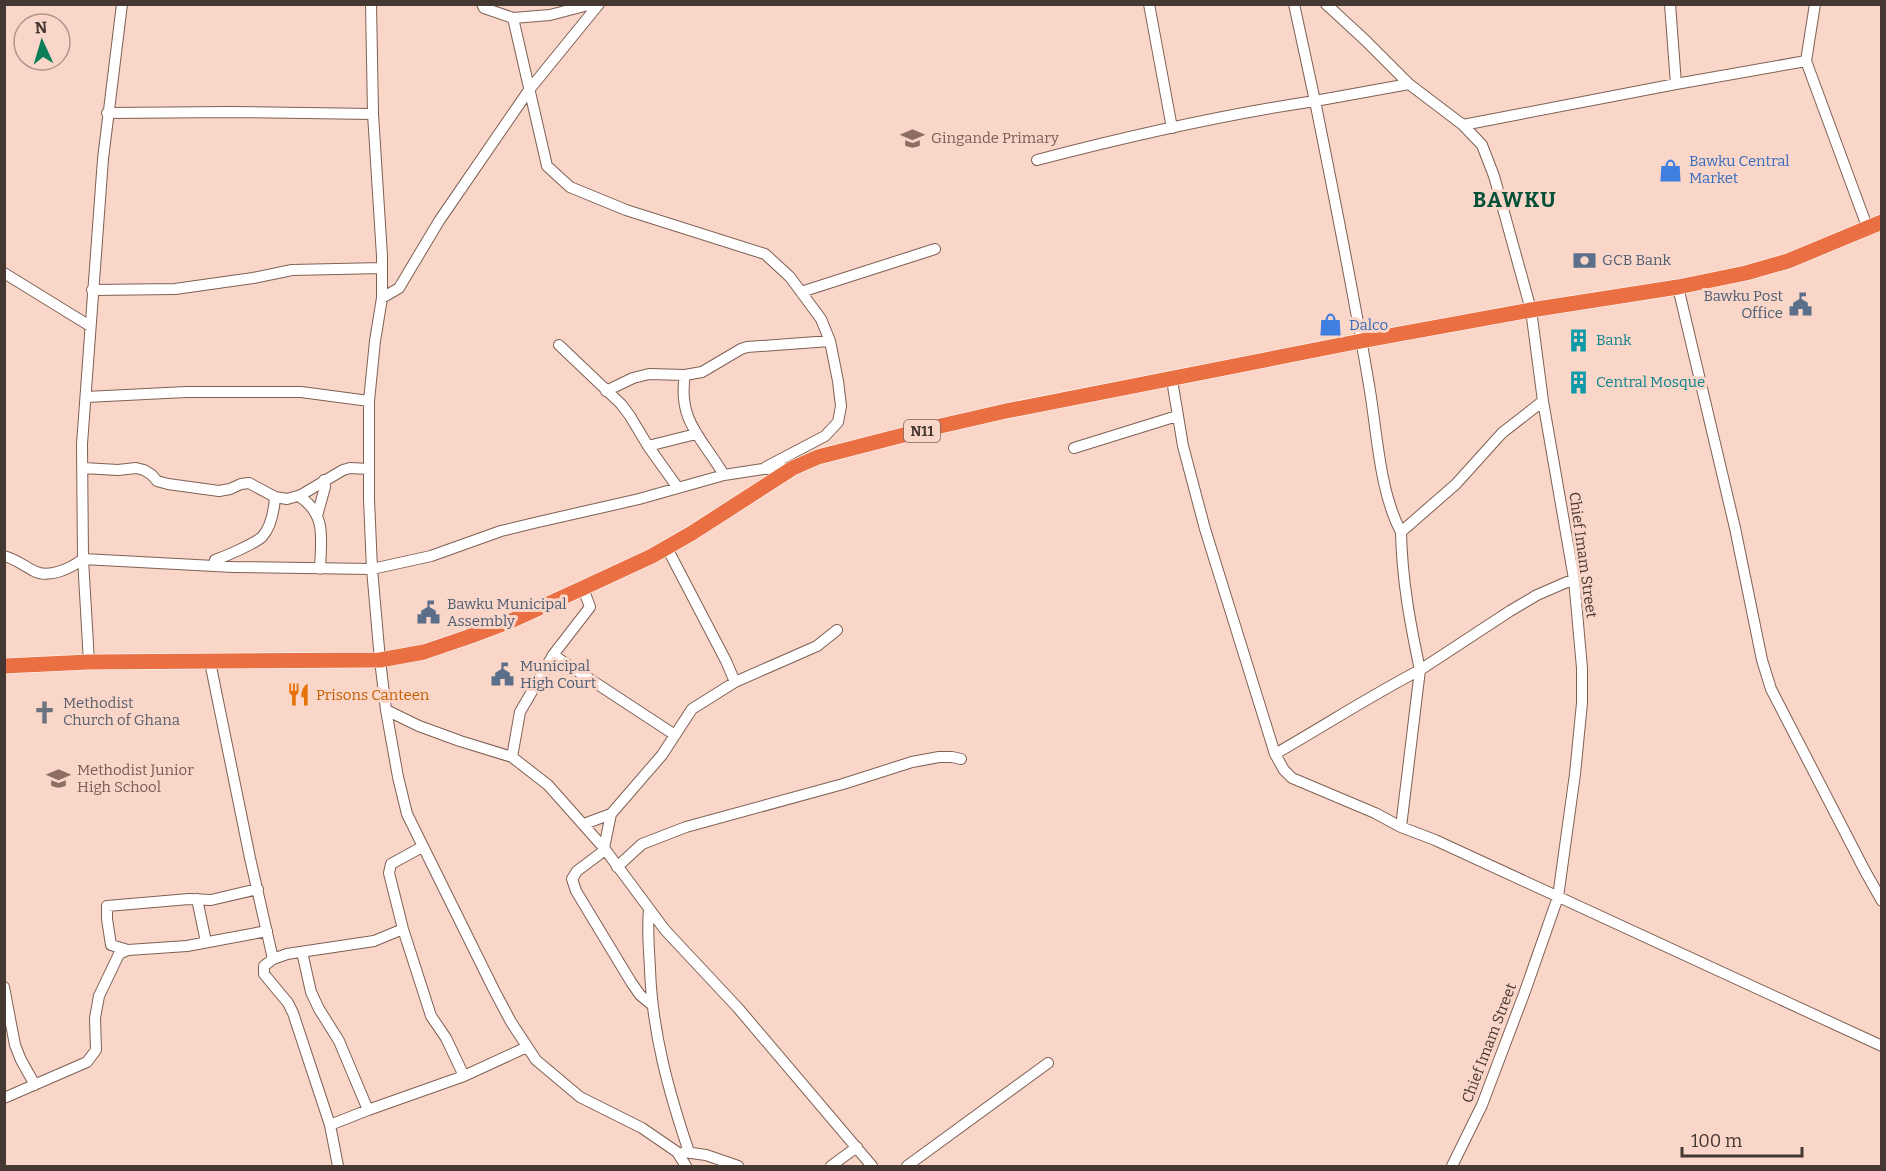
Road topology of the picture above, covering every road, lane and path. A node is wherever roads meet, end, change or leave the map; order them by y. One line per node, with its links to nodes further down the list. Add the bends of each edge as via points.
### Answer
1 (122, 4): 17 (street)
2 (371, 4): 18 (street)
3 (482, 4): 11 (street)
4 (592, 4): 11 (street, via 550,15)
5 (599, 4): 15 (street)
6 (1149, 4): 20 (street)
7 (1294, 4): 16 (street)
8 (1326, 4): 13 (street, Chief Imam Street)
9 (1670, 4): 14 (street)
10 (1815, 4): 12 (street)
11 (513, 18): 15 (street)
12 (1806, 61): 14 (street); 22 (street)
13 (1409, 84): 16 (street); 19 (street, Chief Imam Street)
14 (1676, 84): 19 (street)
15 (529, 90): 28 (street, via 547,166 570,187 626,210 765,254); 29 (street, via 439,221 399,288)
16 (1315, 101): 20 (street); 33 (street)
17 (107, 113): 18 (street); 27 (street)
18 (373, 114): 24 (street)
19 (1463, 126): 30 (street, Chief Imam Street, via 1482,145 1492,172)
20 (1172, 128): 21 (street)
21 (1037, 160)
22 (1875, 225): 26 (highway, N11, via 1788,261)
23 (935, 249): 28 (street)
24 (382, 268): 27 (street, via 291,270 175,289); 29 (street)
25 (4, 273): 31 (street)
26 (1678, 287): 30 (highway, N11); 86 (street, via 1770,689)
27 (92, 290): 31 (street)
28 (801, 292): 32 (street)
29 (382, 298): 39 (street)
30 (1531, 310): 33 (highway, N11); 40 (street, Chief Imam Street)
31 (90, 326): 38 (street)
32 (830, 341): 35 (street, via 741,349 702,372); 48 (street, via 841,405 838,422 825,436)
33 (1361, 341): 36 (highway, N11); 55 (street, via 1379,453)
34 (559, 345): 37 (street)
35 (685, 375): 37 (street, via 649,374); 42 (street, via 686,414)
36 (1172, 380): 41 (street); 46 (highway, N11, via 923,430 819,457)
37 (606, 391): 43 (street, via 630,416)
38 (86, 397): 39 (street, via 301,392); 45 (street)
39 (369, 401): 47 (street)
40 (1543, 401): 55 (street, via 1502,433 1456,484); 62 (street, Chief Imam Street)
41 (1177, 416): 44 (street); 74 (street, via 1205,529)
42 (696, 434): 43 (street); 49 (street)
43 (648, 446): 51 (street)
44 (1074, 448)
45 (82, 468): 53 (street, via 136,468 157,481 212,490 249,483); 58 (street)
46 (793, 468): 48 (street); 56 (highway, N11)
47 (369, 469): 50 (street, via 350,468); 61 (street)
48 (763, 469): 49 (street)
49 (724, 475): 51 (street)
50 (324, 480): 52 (street); 54 (street)
51 (678, 488): 61 (street, via 523,525 431,556)
52 (299, 496): 53 (street); 54 (street)
53 (275, 497): 59 (street, via 271,520 262,537 215,560)
54 (317, 516): 60 (street)
55 (1401, 532): 70 (street, via 1402,572)
56 (667, 548): 63 (highway, N11); 71 (street)
57 (4, 556): 58 (street, via 44,574 74,566)
58 (83, 559): 59 (street); 67 (street)
59 (214, 566): 60 (street)
60 (320, 569): 61 (street)
61 (372, 569): 66 (street)
62 (1574, 579): 70 (street, via 1537,595); 84 (street, Chief Imam Street, via 1582,703)
63 (583, 588): 65 (street, via 590,607); 66 (highway, N11, via 468,637 424,652)
64 (837, 630): 71 (street, via 817,646)
65 (553, 655): 73 (street); 75 (street, via 520,712)
66 (380, 660): 68 (highway, N11); 72 (street)
67 (89, 662): 68 (highway, N11); 69 (highway, N11)
68 (210, 662): 83 (street)
69 (4, 666)
70 (1420, 670): 74 (street); 79 (street)
71 (735, 682): 73 (street, via 692,709)
72 (387, 710): 75 (street, via 419,726); 80 (street, via 407,814)
73 (675, 735): 77 (street)
74 (1275, 754): 79 (street, via 1292,778)
75 (512, 757): 78 (street, via 548,785)
76 (961, 759): 82 (street, via 939,757 912,762 686,827 642,844)
77 (611, 814): 78 (street); 81 (street)
78 (584, 824): 81 (street)
79 (1401, 827): 84 (street)
80 (422, 847): 88 (street, via 389,868); 97 (street)
81 (604, 849): 82 (street); 95 (street, via 572,879 631,982)
82 (617, 867): 87 (street)
83 (258, 889): 85 (street, via 211,900); 89 (street)
84 (1558, 897): 96 (street); 112 (street, Chief Imam Street, via 1486,1095)
85 (197, 899): 90 (street); 91 (street, via 107,906 111,945)
86 (1881, 901)
87 (649, 909): 95 (street); 104 (street)
88 (403, 930): 92 (street, via 374,941); 99 (street, via 431,1016)
89 (267, 931): 90 (street); 93 (street)
90 (206, 942): 91 (street)
91 (128, 950): 100 (street, via 119,954 99,996 96,1050 87,1062)
92 (302, 952): 93 (street); 102 (street, via 311,992 339,1041)
93 (273, 959): 103 (street, via 264,966 264,974 293,1012)
94 (4, 987): 100 (street, via 15,1045)
95 (651, 1004): 105 (street)
96 (1881, 1046)
97 (527, 1047): 99 (street); 105 (street, via 536,1060 580,1097)
98 (1048, 1063): 111 (street)
99 (464, 1076): 102 (street)
100 (35, 1085): 101 (street)
101 (4, 1098)
102 (368, 1110): 103 (street)
103 (330, 1125): 106 (street)
104 (857, 1147): 109 (street); 110 (street)
105 (683, 1152): 107 (street); 108 (street)
106 (338, 1167)
107 (686, 1167)
108 (738, 1167)
109 (831, 1167)
110 (873, 1167)
111 (907, 1167)
112 (1452, 1167)

